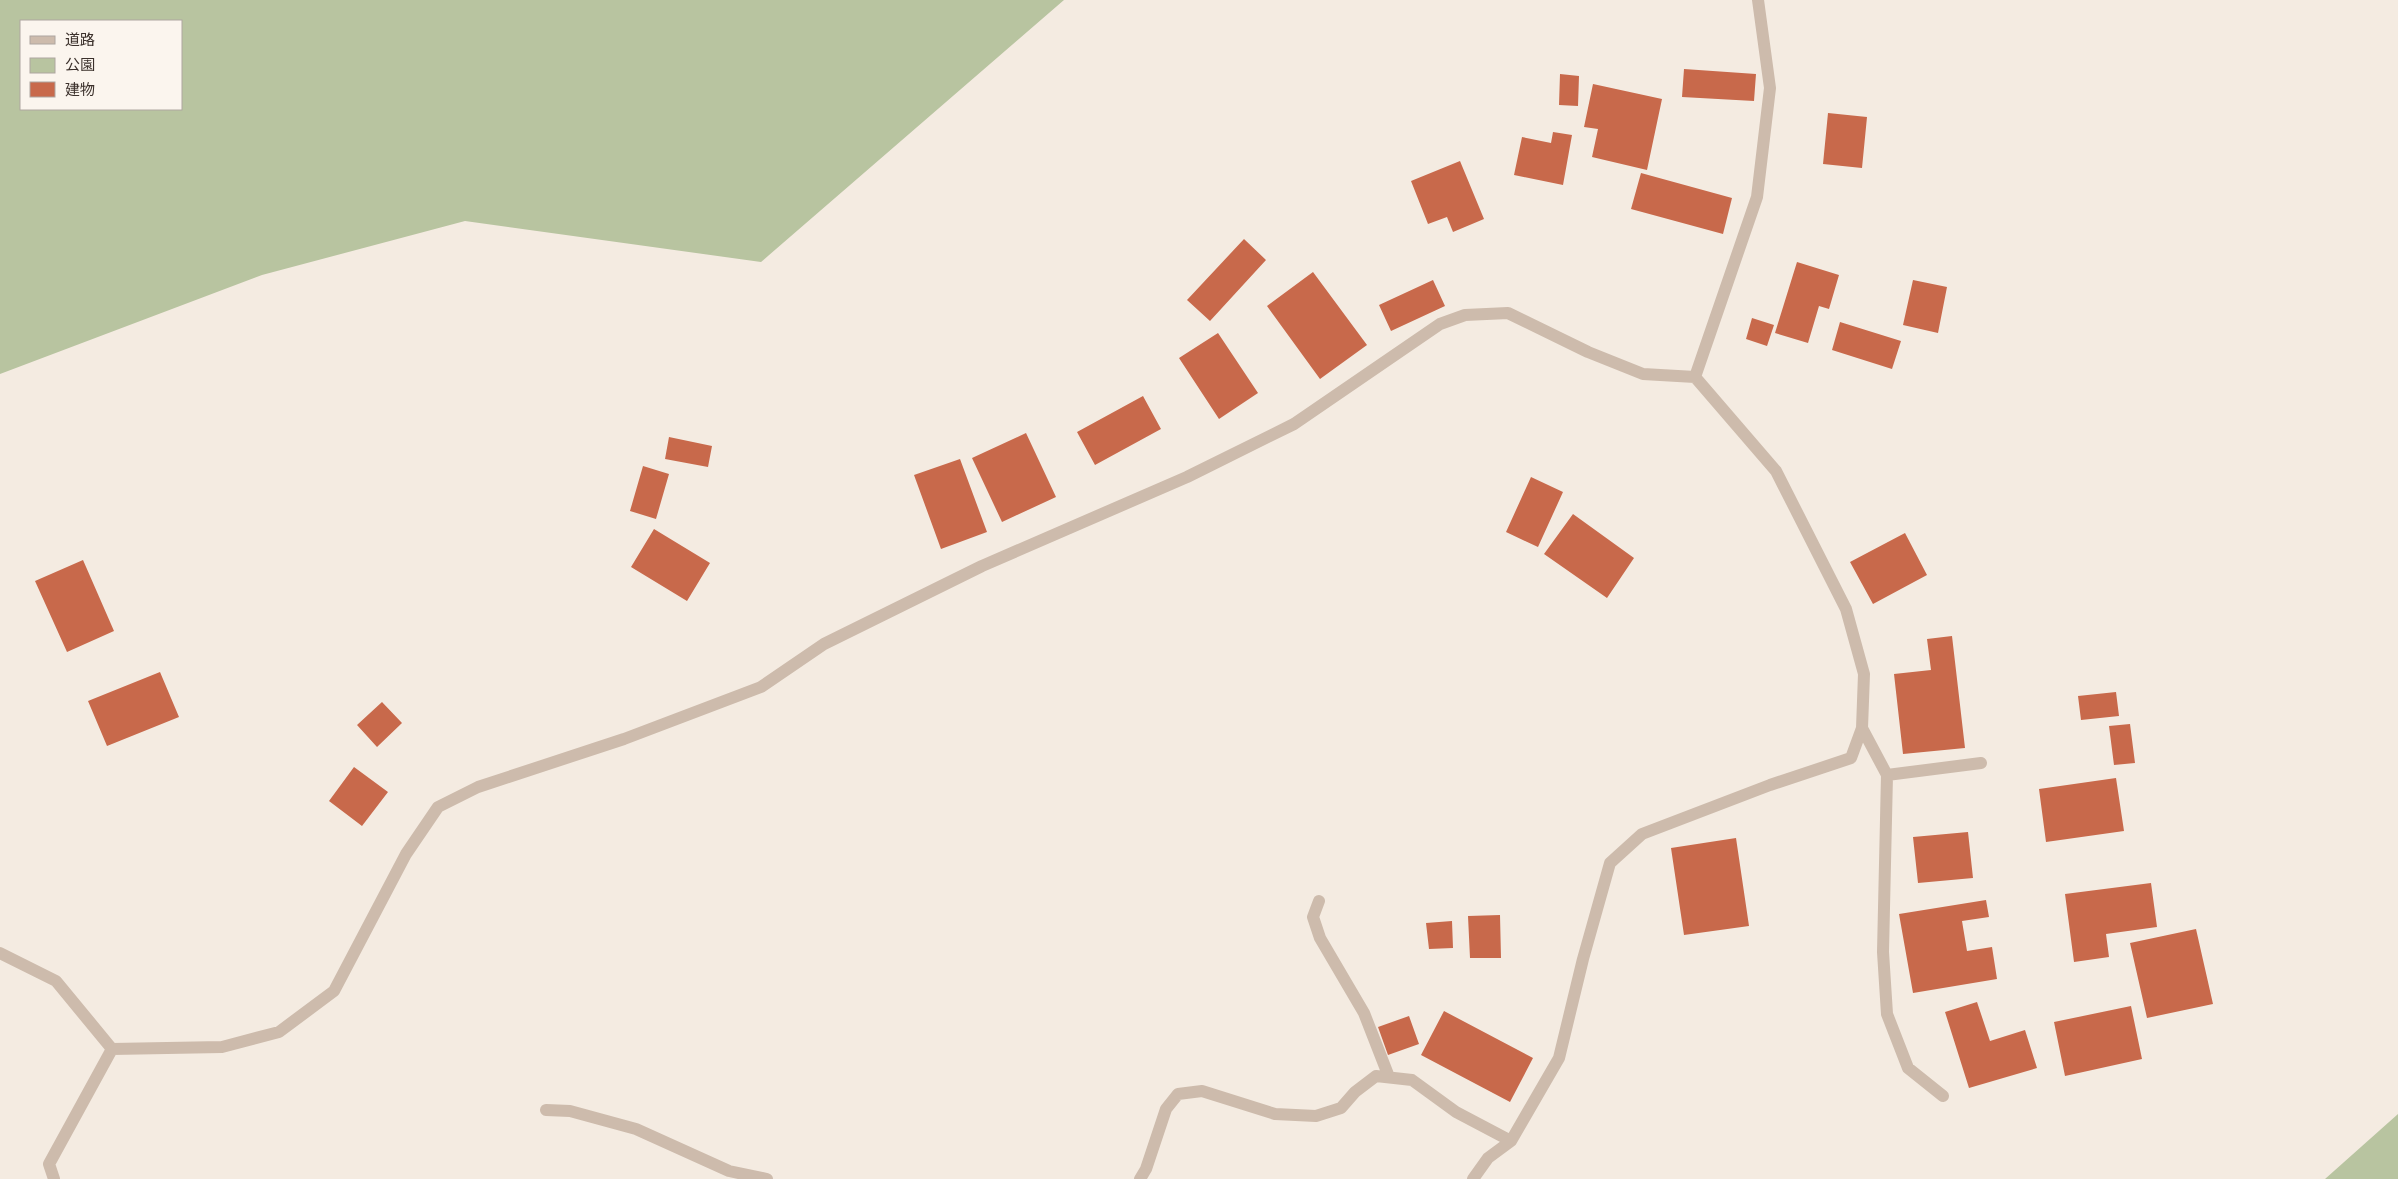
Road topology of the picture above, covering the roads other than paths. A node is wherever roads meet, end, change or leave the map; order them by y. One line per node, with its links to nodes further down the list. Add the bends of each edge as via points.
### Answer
1 (1758, 0): 2 (street, via 1770,88 1757,197)
2 (1695, 377): 3 (street, via 1776,471 1846,609 1864,674); 8 (street, via 1643,374 1588,352 1508,313 1465,315 1440,324 1294,424 1187,477 982,566 832,639 760,687 624,738 478,787 438,807 406,854 334,991 279,1032 222,1047)
3 (1862, 728): 5 (street); 12 (street, via 1851,758 1642,834 1610,863 1559,1058)
4 (1981, 763): 5 (street)
5 (1887, 775): 10 (street, via 1883,952 1887,1014 1908,1068)
6 (1319, 901): 9 (street, via 1313,917 1320,938 1364,1012)
7 (0, 953): 8 (street, via 56,981)
8 (112, 1049): 13 (street, via 49,1164)
9 (1389, 1077): 12 (street, via 1412,1080 1456,1112); 15 (street, via 1376,1076 1340,1108 1316,1116 1275,1114 1202,1091 1178,1094 1166,1108)
10 (1943, 1096)
11 (546, 1110): 14 (street, via 570,1111 636,1129 730,1171)
12 (1511, 1141): 16 (street, via 1488,1158)
13 (54, 1179)
14 (767, 1179)
15 (1140, 1179)
16 (1473, 1179)

